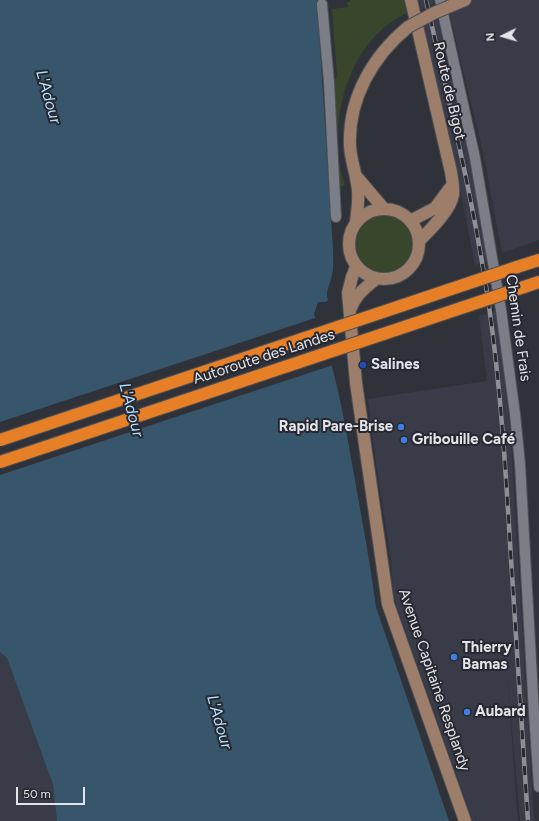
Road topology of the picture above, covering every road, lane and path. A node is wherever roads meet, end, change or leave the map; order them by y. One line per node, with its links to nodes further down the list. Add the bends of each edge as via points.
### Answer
1 (440, 0): 19 (street, Chemin de Frais, via 475,158 501,310 515,414)
2 (465, 0): 5 (main road, bridge, via 408,27 377,58 369,71 352,115 350,145)
3 (410, 2): 6 (main road, Route de Bigot, via 451,172)
4 (322, 4): 8 (street)
5 (356, 176): 7 (main road); 10 (main road)
6 (452, 186): 9 (main road, via 435,208); 11 (main road, Route de Bigot, via 453,196 445,212)
7 (384, 209): 9 (main road, via 403,214); 10 (main road, via 373,210)
8 (336, 217)
9 (410, 221): 11 (main road)
10 (356, 222): 13 (main road, via 349,240 351,259)
11 (419, 241): 14 (main road, via 414,263 407,271 387,280)
12 (539, 260): 17 (highway, Autoroute des Landes, bridge)
13 (356, 267): 14 (main road, via 362,273); 16 (main road, Avenue Capitaine Resplandy, via 348,293)
14 (376, 279): 16 (main road, via 357,295)
15 (539, 282): 18 (highway, Autoroute des Landes, bridge)
16 (350, 310): 20 (main road, Avenue Capitaine Resplandy, via 356,383 388,604)
17 (0, 440)
18 (0, 462)
19 (539, 787)
20 (465, 821)

